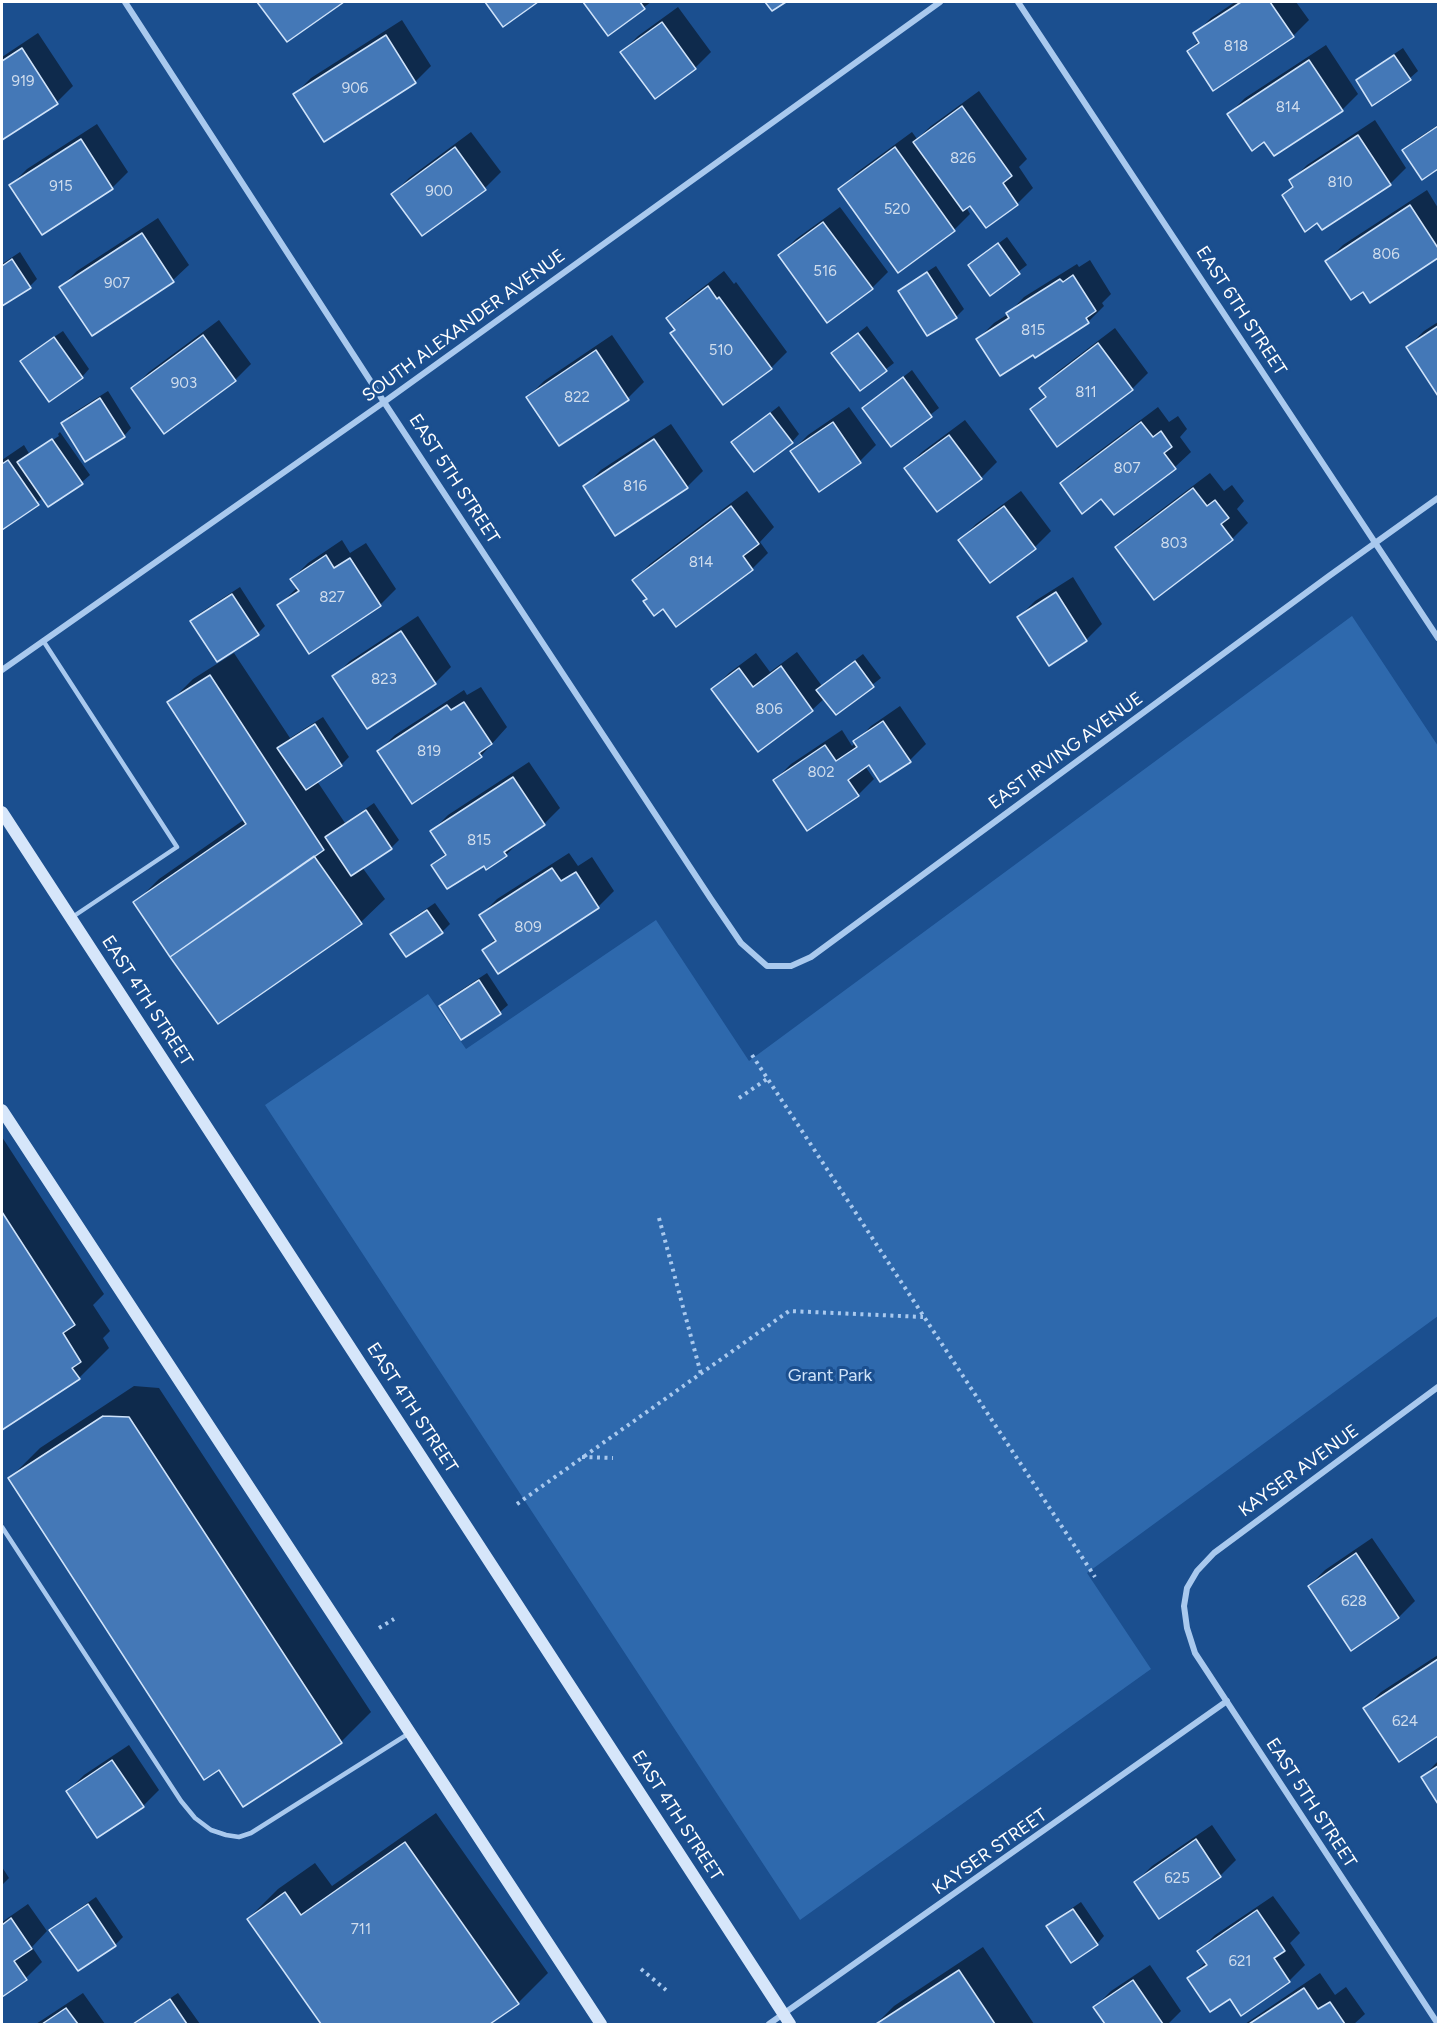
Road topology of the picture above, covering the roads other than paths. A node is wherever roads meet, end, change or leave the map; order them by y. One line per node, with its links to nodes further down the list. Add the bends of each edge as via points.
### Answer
1 (125, 2): 4 (street, EAST 5TH STREET)
2 (940, 2): 4 (street, SOUTH ALEXANDER AVENUE)
3 (1018, 2): 6 (street, EAST 6TH STREET)
4 (384, 402): 8 (street, SOUTH ALEXANDER AVENUE); 12 (street, EAST 5TH STREET, via 711,899 741,943)
5 (1438, 498): 6 (street, EAST IRVING AVENUE)
6 (1376, 543): 7 (street, EAST 6TH STREET); 12 (street, EAST IRVING AVENUE, via 811,957 791,966)
7 (1438, 638)
8 (44, 642): 9 (street, SOUTH ALEXANDER AVENUE); 11 (lane, via 177,847)
9 (2, 670)
10 (2, 812): 11 (street, EAST 4TH STREET)
11 (71, 918): 19 (street, EAST 4TH STREET)
12 (767, 966)
13 (2, 1110): 18 (street)
14 (1438, 1387): 16 (street, KAYSER AVENUE, via 1214,1553 1197,1570)
15 (2, 1527): 18 (lane, via 181,1800 211,1830 239,1837 251,1833)
16 (1187, 1588): 17 (street, EAST 5TH STREET, via 1185,1617 1195,1653)
17 (1227, 1701): 19 (street, KAYSER STREET, via 839,1977); 22 (street, EAST 5TH STREET)
18 (409, 1733): 20 (street)
19 (787, 2019): 21 (street, KAYSER STREET)
20 (601, 2025)
21 (769, 2025)
22 (1438, 2025)

